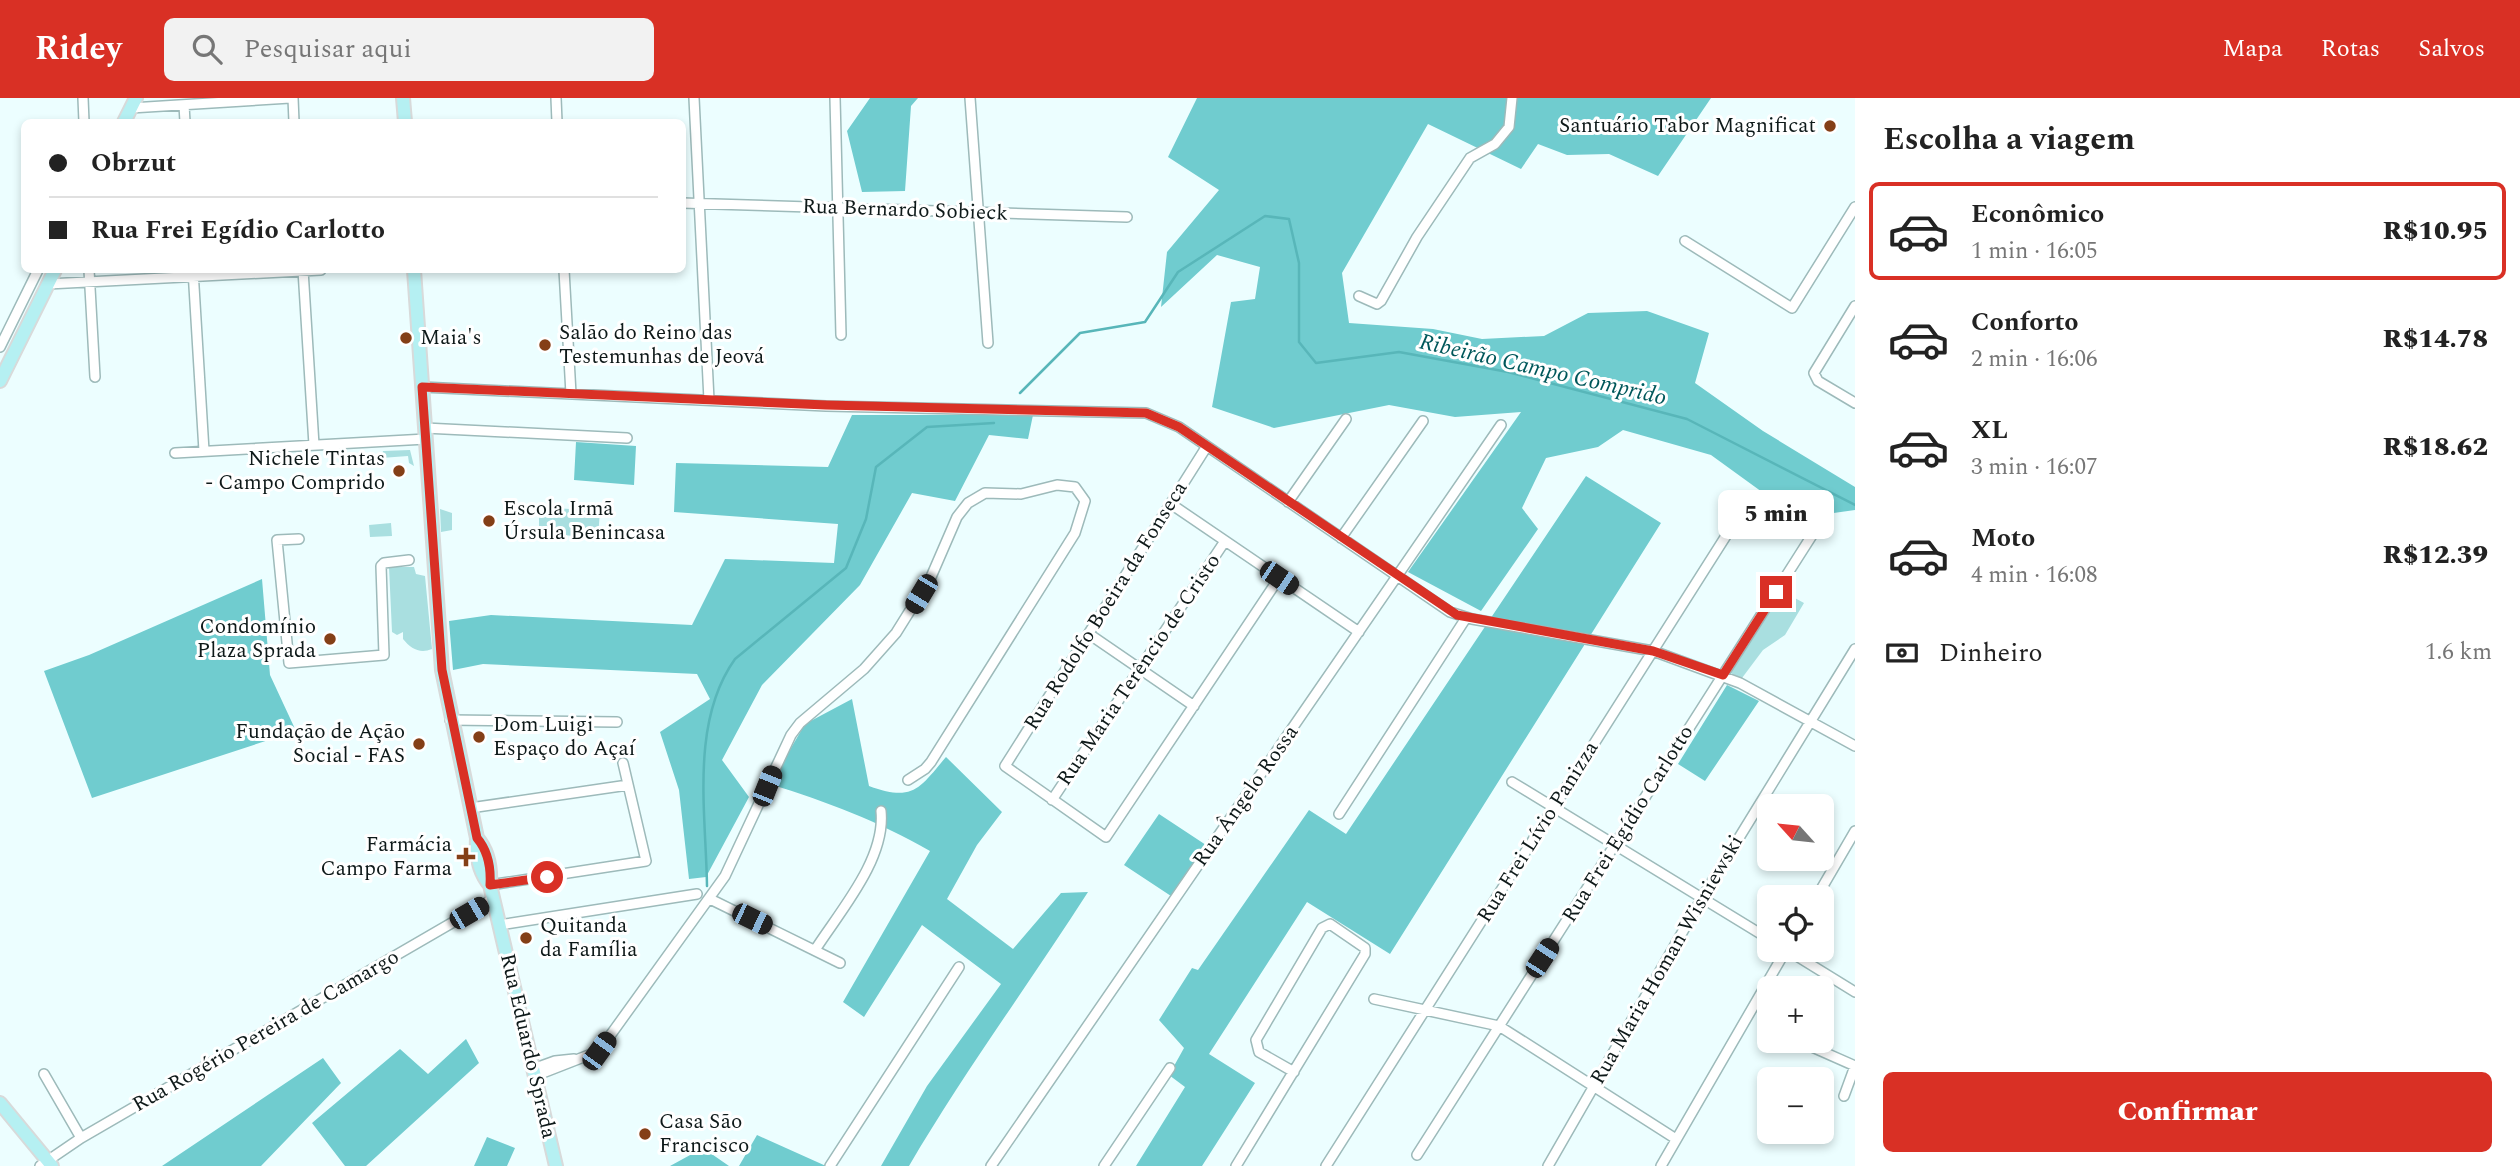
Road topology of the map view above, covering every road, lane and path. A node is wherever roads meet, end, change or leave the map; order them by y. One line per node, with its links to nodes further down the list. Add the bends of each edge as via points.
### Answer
1 (83, 98): 11 (street)
2 (291, 98): 10 (street); 14 (street)
3 (403, 98): 15 (main road)
4 (556, 98): 16 (street)
5 (694, 98): 18 (street)
6 (835, 98): 20 (street)
7 (970, 98): 21 (street)
8 (1512, 98): 33 (street, via 1509,127 1495,144 1470,159 1381,301 1377,304)
9 (134, 103): 10 (street); 12 (main road)
10 (184, 104): 13 (street)
11 (85, 119)
12 (126, 119)
13 (185, 119)
14 (294, 119)
15 (405, 119)
16 (557, 119)
17 (686, 203): 18 (street, Rua Bernardo Sobieck)
18 (699, 203): 20 (street, Rua Bernardo Sobieck); 42 (street)
19 (1855, 206): 23 (street, via 1792,308)
20 (838, 208): 21 (street, Rua Bernardo Sobieck); 35 (street)
21 (979, 212): 22 (street, Rua Bernardo Sobieck); 36 (street)
22 (1127, 217)
23 (1685, 241)
24 (37, 273): 37 (street)
25 (54, 273): 32 (main road)
26 (89, 273): 31 (street)
27 (193, 273): 31 (street); 51 (street)
28 (303, 273): 49 (street)
29 (414, 273): 40 (main road, Rua Eduardo Sprada)
30 (565, 273): 41 (street)
31 (89, 282): 32 (street); 38 (street)
32 (48, 284): 39 (main road)
33 (1359, 296)
34 (1855, 306): 43 (street, via 1814,373 1818,381)
35 (841, 335)
36 (988, 344)
37 (0, 347)
38 (95, 377)
39 (0, 381)
40 (422, 387): 41 (street); 47 (main road, Rua Eduardo Sprada)
41 (570, 394): 42 (street)
42 (709, 400): 50 (street, via 1135,412 1169,422)
43 (1855, 403)
44 (1346, 419): 54 (street)
45 (1423, 421): 58 (street)
46 (1501, 425): 61 (street, Rua Ângelo Rossa)
47 (425, 433): 48 (street); 49 (street); 71 (main road, Rua Eduardo Sprada, via 440,650)
48 (627, 438)
49 (314, 445): 51 (street)
50 (1207, 446): 54 (street); 55 (street, Rua Rodolfo Boeira da Fonseca)
51 (204, 451): 52 (street)
52 (175, 453)
53 (1750, 498): 67 (street, Rua Frei Lívio Panizza)
54 (1288, 502): 58 (street)
55 (1171, 504): 59 (street); 65 (street, Rua Rodolfo Boeira da Fonseca)
56 (1816, 529): 69 (street, Rua Frei Egídio Carlotto)
57 (299, 538): 60 (street, via 277,540 289,663 384,655 381,566)
58 (1340, 538): 61 (street)
59 (1225, 541): 62 (street); 68 (street, Rua Maria Terêncio de Cristo)
60 (409, 560)
61 (1397, 576): 63 (street); 64 (street, Rua Ângelo Rossa)
62 (1279, 578): 64 (street); 70 (street)
63 (1465, 618): 67 (street); 83 (street)
64 (1359, 632): 118 (street, Rua Ângelo Rossa)
65 (1089, 634): 68 (street); 79 (street, Rua Rodolfo Boeira da Fonseca, via 1005,766)
66 (1855, 649): 73 (street, Rua Maria Homan Wisniewski)
67 (1653, 651): 69 (street); 81 (street, Rua Frei Lívio Panizza)
68 (1140, 669): 70 (street); 79 (street, Rua Maria Terêncio de Cristo)
69 (1723, 675): 73 (street); 85 (street, Rua Frei Egídio Carlotto)
70 (1194, 706): 79 (street, via 1106,838)
71 (450, 720): 72 (street); 80 (main road, Rua Eduardo Sprada)
72 (617, 722)
73 (1810, 722): 74 (street); 89 (street, Rua Maria Homan Wisniewski)
74 (1855, 746)
75 (623, 763): 78 (street)
76 (908, 780): 91 (street, via 931,762 1067,547 1084,509 1085,501 1075,487 985,493 962,509 931,577 896,633 864,669 791,735 736,857)
77 (1512, 782): 81 (street)
78 (628, 785): 80 (street); 86 (street, via 646,861)
79 (1052, 800)
80 (470, 808): 86 (main road, Rua Eduardo Sprada, via 477,838 484,847)
81 (1554, 808): 85 (street); 101 (street, Rua Frei Lívio Panizza)
82 (881, 811): 94 (street, via 882,835 873,858)
83 (1339, 814)
84 (1855, 831): 87 (street)
85 (1615, 845): 89 (street); 102 (street, Rua Frei Egídio Carlotto)
86 (490, 885): 90 (main road, Rua Eduardo Sprada)
87 (1824, 885)
88 (697, 894): 92 (street)
89 (1702, 898): 93 (street); 109 (street, Rua Maria Homan Wisniewski)
90 (493, 899): 92 (main road, Rua Eduardo Sprada); 112 (street, Rua Rogério Pereira de Camargo)
91 (710, 899): 94 (street); 106 (street, via 599,1051)
92 (499, 925): 106 (main road, Rua Eduardo Sprada)
93 (1757, 932)
94 (815, 950): 97 (street)
95 (1779, 962): 113 (street)
96 (1806, 962): 99 (street)
97 (840, 963)
98 (959, 967): 117 (street)
99 (1855, 992)
100 (1374, 999): 101 (street)
101 (1425, 1010): 102 (street); 121 (street, Rua Frei Lívio Panizza)
102 (1499, 1026): 109 (street); 114 (street, Rua Frei Egídio Carlotto)
103 (1824, 1053): 104 (street)
104 (1855, 1066): 110 (street)
105 (1170, 1068): 119 (street)
106 (534, 1072): 116 (main road, Rua Eduardo Sprada)
107 (1294, 1072): 107 (street, via 1366,951 1330,924 1322,928 1256,1040 1259,1052); 120 (street)
108 (44, 1074): 112 (street)
109 (1593, 1087): 113 (street); 122 (street, Rua Maria Homan Wisniewski)
110 (1844, 1096)
111 (0, 1103): 115 (main road)
112 (81, 1138): 115 (street, Rua Rogério Pereira de Camargo)
113 (1676, 1139): 123 (street)
114 (1417, 1155)
115 (47, 1165)
116 (556, 1166)
117 (830, 1166)
118 (991, 1166)
119 (1104, 1166)
120 (1236, 1166)
121 (1326, 1166)
122 (1548, 1166)
123 (1661, 1166)

